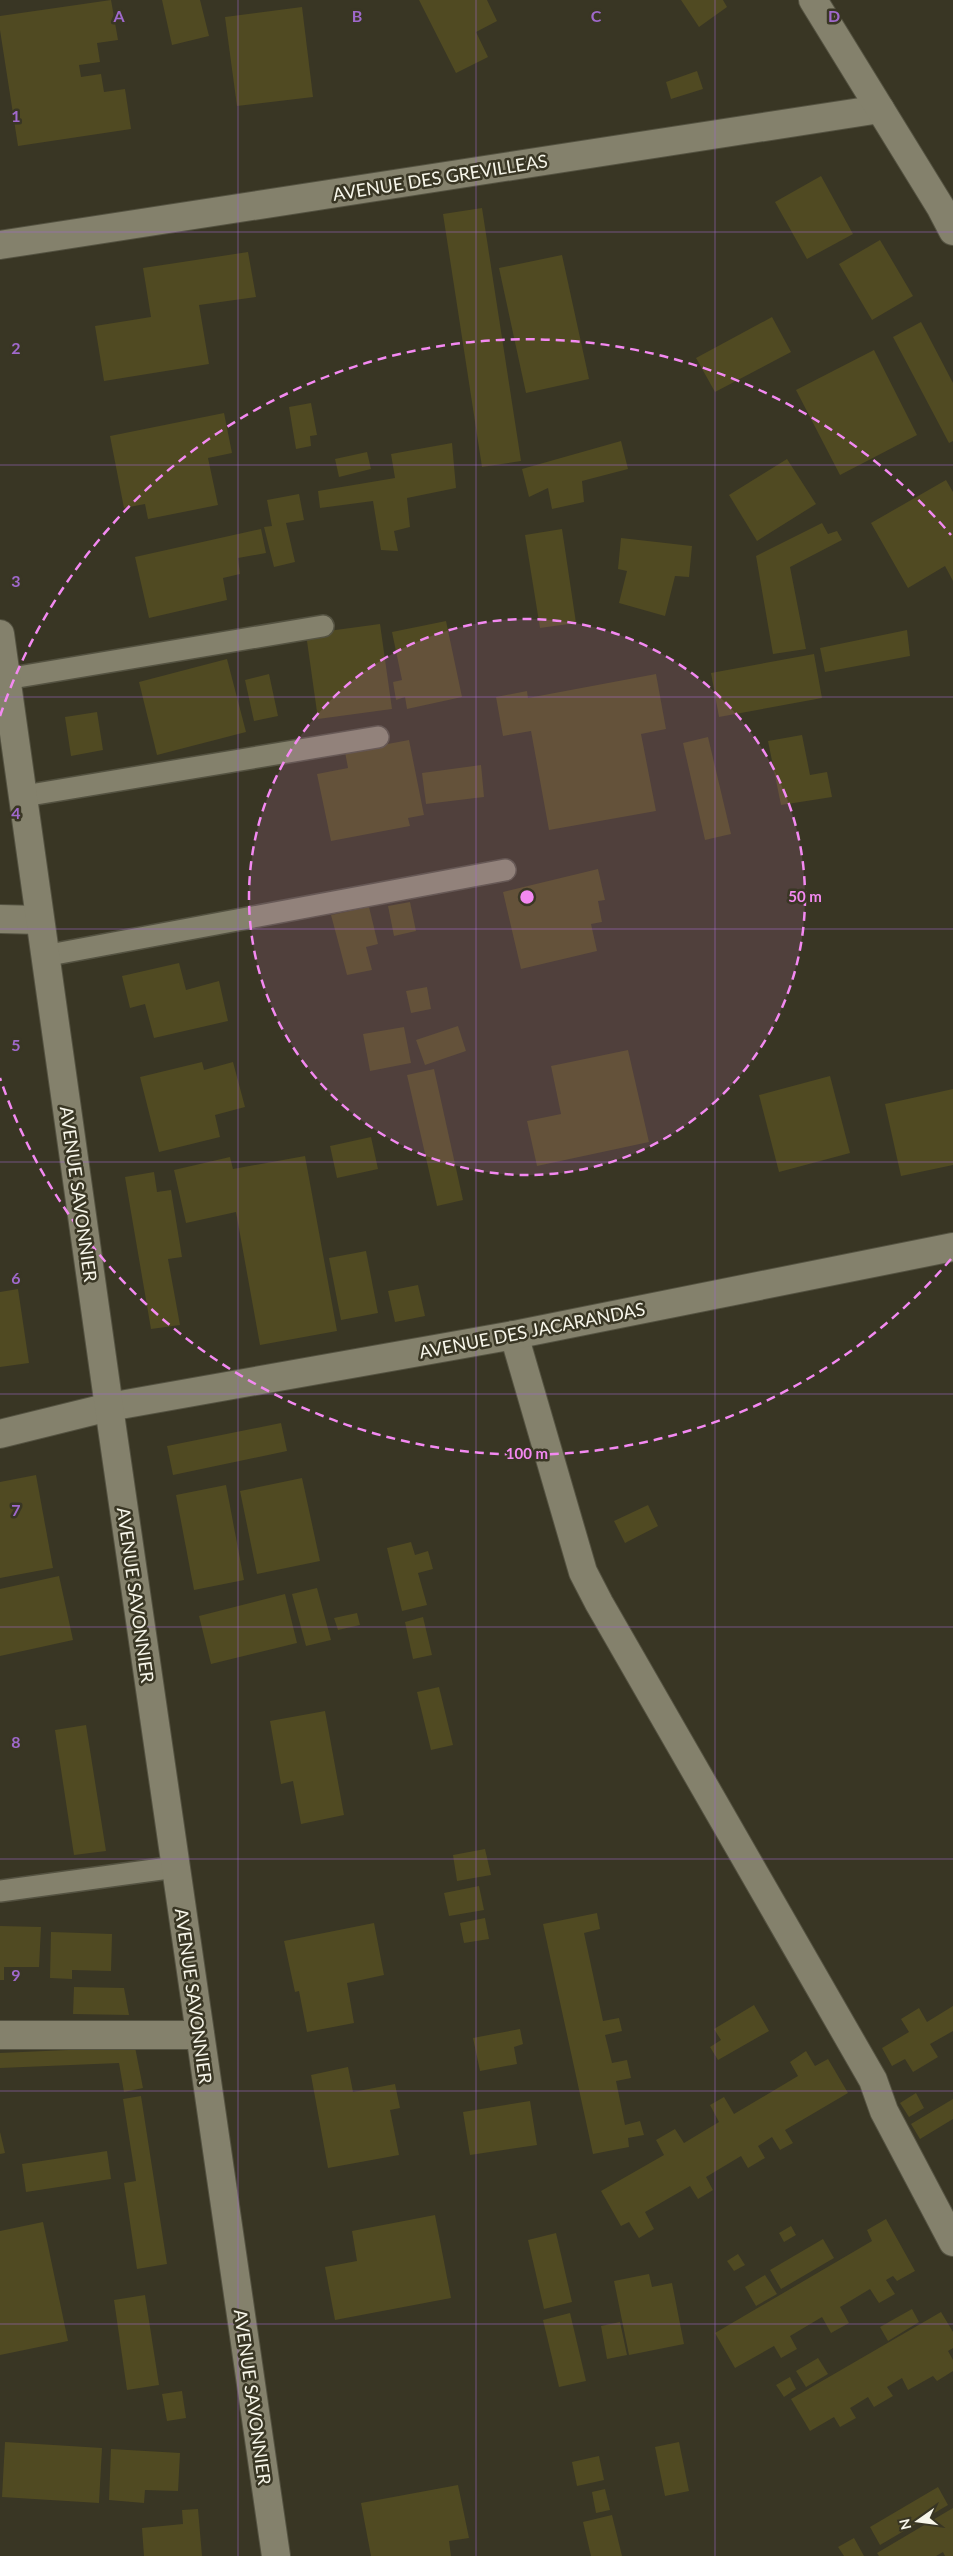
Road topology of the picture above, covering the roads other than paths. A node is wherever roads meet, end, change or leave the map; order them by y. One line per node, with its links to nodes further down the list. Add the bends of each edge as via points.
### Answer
1 (814, 0): 2 (street)
2 (880, 108): 3 (street); 4 (street, AVENUE DES GREVILLEAS)
3 (949, 212)
4 (0, 245)
5 (323, 626): 7 (lane)
6 (0, 634): 7 (street, AVENUE SAVONNIER)
7 (6, 679): 9 (street, AVENUE SAVONNIER)
8 (378, 737): 9 (lane)
9 (24, 796): 12 (street, AVENUE SAVONNIER)
10 (505, 870): 13 (lane)
11 (0, 919): 12 (street)
12 (39, 920): 13 (street, AVENUE SAVONNIER)
13 (44, 956): 16 (street, AVENUE SAVONNIER)
14 (953, 1247): 15 (street, AVENUE DES JACARANDAS)
15 (514, 1335): 16 (street, AVENUE DES JACARANDAS); 22 (street, via 583,1572 873,2080 884,2111)
16 (109, 1407): 17 (street, AVENUE DES JACARANDAS); 18 (street, AVENUE SAVONNIER)
17 (0, 1434)
18 (176, 1868): 19 (lane); 21 (street, AVENUE SAVONNIER)
19 (0, 1891)
20 (0, 2035): 21 (street)
21 (200, 2035): 23 (street, AVENUE SAVONNIER)
22 (953, 2242)
23 (276, 2556)

